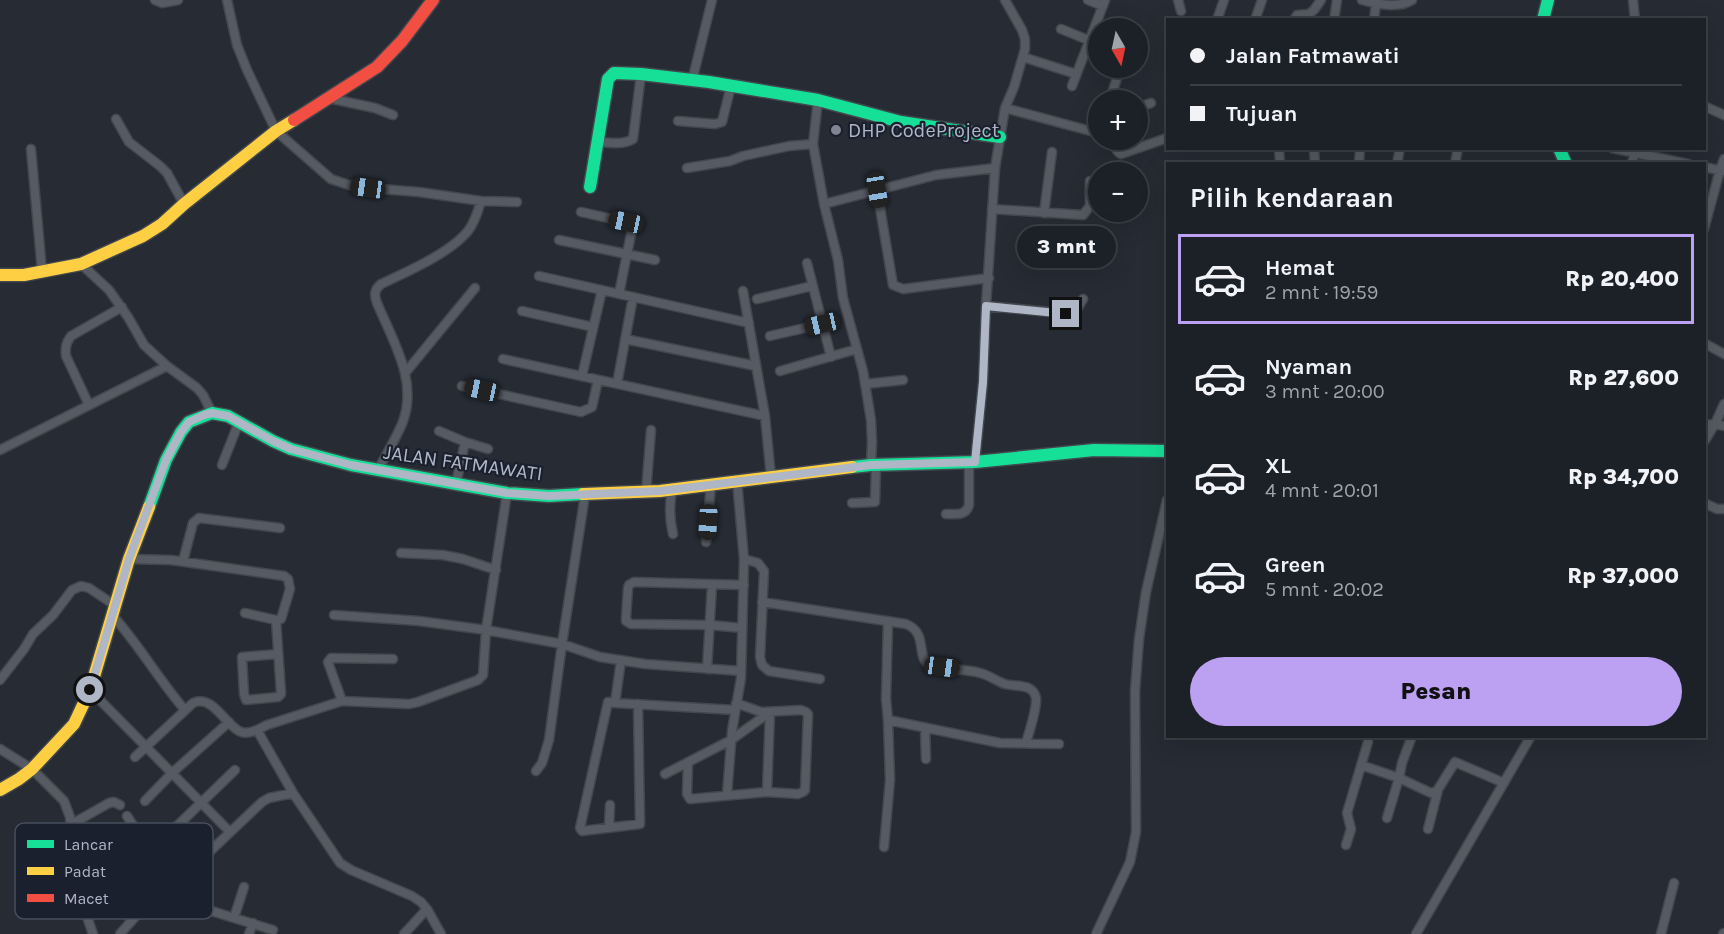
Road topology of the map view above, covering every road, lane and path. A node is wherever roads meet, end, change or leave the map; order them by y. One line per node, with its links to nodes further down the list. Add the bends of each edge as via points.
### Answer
1 (155, 0): 2 (street)
2 (178, 0)
3 (227, 0): 46 (street, via 237,45)
4 (433, 0): 36 (street, via 376,67)
5 (712, 0): 33 (street)
6 (1005, 0): 30 (street, via 1025,39)
7 (1089, 0): 17 (street)
8 (1178, 0): 18 (street)
9 (1224, 0): 20 (street)
10 (1262, 0): 21 (street)
11 (1321, 0): 22 (street, via 1309,14)
12 (1337, 0): 23 (street)
13 (1412, 0): 16 (street, via 1395,5)
14 (1548, 0): 25 (street)
15 (1633, 0): 26 (street)
16 (1368, 1): 24 (street)
17 (1104, 3): 19 (street)
18 (1181, 11)
19 (1100, 18)
20 (1218, 18)
21 (1256, 18)
22 (1296, 18)
23 (1335, 18)
24 (1373, 18)
25 (1544, 18)
26 (1635, 18)
27 (1061, 29): 28 (street)
28 (1088, 40)
29 (1088, 53): 32 (street)
30 (1023, 57): 32 (street); 41 (street)
31 (641, 74): 33 (street); 50 (street, via 609,76); 50 (street, via 633,139)
32 (1076, 74): 35 (street)
33 (692, 81): 34 (street)
34 (731, 86): 37 (street); 45 (street, via 722,122)
35 (1072, 86)
36 (328, 98): 42 (street); 46 (street)
37 (818, 100): 48 (street, via 901,122); 51 (street)
38 (1151, 103): 39 (street)
39 (1148, 104)
40 (1706, 107): 43 (street)
41 (1005, 108): 47 (street); 48 (street)
42 (393, 115)
43 (1724, 115)
44 (116, 119): 68 (street, via 129,142 167,173)
45 (678, 121)
46 (276, 131): 66 (street, via 332,179 349,185); 68 (street)
47 (1088, 131)
48 (1000, 137): 62 (street)
49 (1166, 138): 52 (street)
50 (598, 142): 64 (street)
51 (813, 144): 61 (street); 69 (street)
52 (1148, 144)
53 (31, 149): 80 (street)
54 (1117, 150): 55 (street, via 1120,154)
55 (1132, 150)
56 (1052, 152): 73 (street)
57 (1637, 152): 59 (street)
58 (1724, 159): 63 (street)
59 (1680, 162)
60 (1706, 167): 63 (street)
61 (687, 168)
62 (995, 168): 65 (street, via 936,175); 70 (street)
63 (1722, 171): 74 (street)
64 (590, 187)
65 (877, 190): 69 (street); 83 (street, via 892,285 903,289)
66 (481, 201): 67 (street); 108 (street, via 469,229 459,240 376,288 377,303)
67 (517, 202)
68 (184, 204): 79 (street, via 143,236)
69 (824, 204): 101 (street)
70 (992, 209): 73 (street); 83 (street)
71 (1088, 210): 73 (street, via 1083,215)
72 (581, 212): 76 (street, via 630,225)
73 (1044, 213)
74 (1706, 222)
75 (559, 240): 76 (street)
76 (627, 255): 77 (street); 88 (street)
77 (655, 260)
78 (807, 263): 84 (street)
79 (81, 264): 80 (street); 93 (street)
80 (42, 272): 81 (street)
81 (0, 275)
82 (539, 276): 86 (street)
83 (989, 278): 92 (street)
84 (812, 286): 90 (street); 96 (street)
85 (475, 288): 108 (street)
86 (602, 290): 88 (street); 97 (street)
87 (743, 291): 95 (street)
88 (619, 294): 89 (street)
89 (633, 297): 95 (street); 99 (street)
90 (757, 298)
91 (1083, 299): 92 (street, via 1071,314)
92 (986, 306): 128 (street, via 983,382)
93 (122, 307): 105 (street, via 144,345); 116 (street, via 67,341 66,356)
94 (522, 311): 97 (street)
95 (748, 323): 106 (street)
96 (822, 324): 98 (street); 103 (street)
97 (593, 327): 109 (street)
98 (770, 336)
99 (625, 339): 106 (street); 112 (street)
100 (1706, 344): 102 (street)
101 (857, 349): 103 (street); 113 (street)
102 (1724, 354)
103 (831, 357): 107 (street)
104 (503, 359): 109 (street)
105 (166, 366): 116 (street); 117 (street, via 197,388)
106 (756, 366): 118 (street)
107 (780, 371)
108 (406, 372): 131 (street, via 406,410)
109 (582, 376): 110 (street)
110 (598, 380): 112 (street); 114 (street, via 592,407 581,412)
111 (903, 380): 113 (street)
112 (617, 384): 118 (street)
113 (865, 384): 130 (street)
114 (462, 386)
115 (1724, 404): 120 (street)
116 (89, 405): 126 (street)
117 (212, 413): 119 (street, JALAN FATMAWATI); 149 (street, via 189,422 174,444)
118 (765, 416): 132 (street)
119 (239, 422): 129 (street); 131 (street, JALAN FATMAWATI, via 291,449)
120 (1719, 425): 123 (street)
121 (651, 430): 137 (street)
122 (439, 431): 124 (street)
123 (1706, 440)
124 (465, 442): 125 (street); 134 (street)
125 (488, 448)
126 (0, 450)
127 (1166, 451): 128 (street, JALAN FATMAWATI, via 1094,450)
128 (972, 462): 130 (street, JALAN FATMAWATI); 144 (street, via 968,509 961,514)
129 (222, 465)
130 (873, 465): 132 (street, JALAN FATMAWATI); 140 (street, via 875,502)
131 (378, 470): 134 (street, JALAN FATMAWATI)
132 (771, 477): 133 (street, JALAN FATMAWATI)
133 (738, 481): 135 (street, JALAN FATMAWATI); 150 (street)
134 (456, 484): 138 (street, JALAN FATMAWATI)
135 (711, 484): 136 (street, JALAN FATMAWATI); 147 (street)
136 (672, 490): 137 (street, JALAN FATMAWATI); 146 (street, via 669,513)
137 (646, 492): 139 (street, JALAN FATMAWATI)
138 (507, 493): 139 (street, JALAN FATMAWATI); 152 (street)
139 (585, 495): 164 (street)
140 (852, 503)
141 (1166, 504): 237 (street, via 1138,639 1136,832 1130,862)
142 (1706, 504): 143 (street)
143 (1724, 509)
144 (946, 514)
145 (280, 528): 151 (street, via 199,518 193,523)
146 (673, 534)
147 (706, 542)
148 (401, 553): 152 (street, via 443,555)
149 (129, 559): 151 (street); 156 (street)
150 (744, 560): 154 (street); 155 (street, via 763,567)
151 (183, 561): 159 (street, via 286,578 290,589 283,617)
152 (496, 570): 163 (street)
153 (712, 585): 154 (street); 161 (street); 161 (street, via 631,583 626,618 631,624)
154 (744, 585): 162 (street)
155 (762, 602): 160 (street); 170 (street, via 762,665 769,670)
156 (114, 611): 171 (street, via 84,586 72,590); 172 (street); 177 (street, via 157,677)
157 (245, 613): 159 (street)
158 (334, 615): 163 (street)
159 (276, 620): 165 (street)
160 (888, 621): 179 (street); 187 (street, via 915,628 924,659 930,665 980,673 1032,690 1036,703)
161 (710, 625): 162 (street); 168 (street)
162 (742, 628): 169 (street)
163 (486, 630): 164 (street); 173 (street, via 484,672 478,680 410,704)
164 (562, 644): 167 (street); 197 (street, via 547,749)
165 (278, 654): 165 (street, via 280,696 246,700 242,657)
166 (393, 659): 173 (street, via 331,658 328,662)
167 (621, 660): 168 (street); 174 (street)
168 (707, 669): 169 (street)
169 (741, 671): 176 (street)
170 (820, 679)
171 (0, 680)
172 (90, 690): 189 (street); 195 (street, via 75,724)
173 (342, 701): 182 (street)
174 (615, 703): 175 (street); 217 (street, via 608,702 580,828)
175 (638, 704): 176 (street); 217 (street, via 640,824)
176 (736, 706): 178 (street); 185 (street)
177 (185, 710): 180 (street, via 202,701); 189 (street)
178 (770, 712): 185 (street); 204 (street); 204 (street, via 801,710 808,714 805,790 800,794)
179 (888, 720): 181 (street); 222 (street, via 890,780)
180 (229, 722): 182 (street, via 239,732); 198 (street)
181 (925, 728): 187 (street, via 1000,743); 192 (street)
182 (257, 730): 205 (street)
183 (1411, 738): 200 (street)
184 (1530, 738): 201 (street)
185 (732, 740): 193 (street); 206 (street)
186 (1368, 742): 194 (street)
187 (1026, 743): 188 (street)
188 (1059, 744)
189 (146, 746): 191 (street); 198 (street)
190 (0, 749): 195 (street)
191 (135, 757)
192 (926, 759)
193 (688, 762): 199 (street); 206 (street, via 690,799)
194 (1361, 765): 200 (street); 220 (street, via 1347,813 1351,828)
195 (32, 769): 202 (street); 213 (street, via 64,801)
196 (235, 770): 208 (street)
197 (536, 771)
198 (172, 773): 207 (street); 208 (street)
199 (665, 774)
200 (1399, 778): 203 (street, via 1431,793); 212 (street)
201 (1504, 783): 203 (street, via 1455,762); 238 (street)
202 (0, 790)
203 (1438, 790): 218 (street)
204 (767, 792): 206 (street)
205 (293, 793): 219 (street, via 262,802); 225 (street, via 340,863 412,896)
206 (727, 795)
207 (145, 801)
208 (200, 802): 216 (street); 219 (street)
209 (610, 805): 217 (street)
210 (120, 806): 214 (street, via 109,802)
211 (127, 816): 215 (street)
212 (1387, 818)
213 (70, 823)
214 (73, 823)
215 (131, 823)
216 (180, 823)
217 (609, 828)
218 (1428, 829)
219 (230, 832): 221 (street)
220 (1346, 845)
221 (213, 848)
222 (884, 848)
223 (1674, 883): 239 (street)
224 (244, 887): 227 (street)
225 (427, 909): 235 (street); 236 (street)
226 (213, 911): 227 (street)
227 (234, 918): 230 (street)
228 (88, 919): 232 (street)
229 (133, 919): 233 (street)
230 (252, 923): 231 (street); 234 (street)
231 (273, 930)
232 (93, 934)
233 (120, 934)
234 (249, 934)
235 (404, 934)
236 (441, 934)
237 (1096, 934)
238 (1416, 934)
239 (1661, 934)

